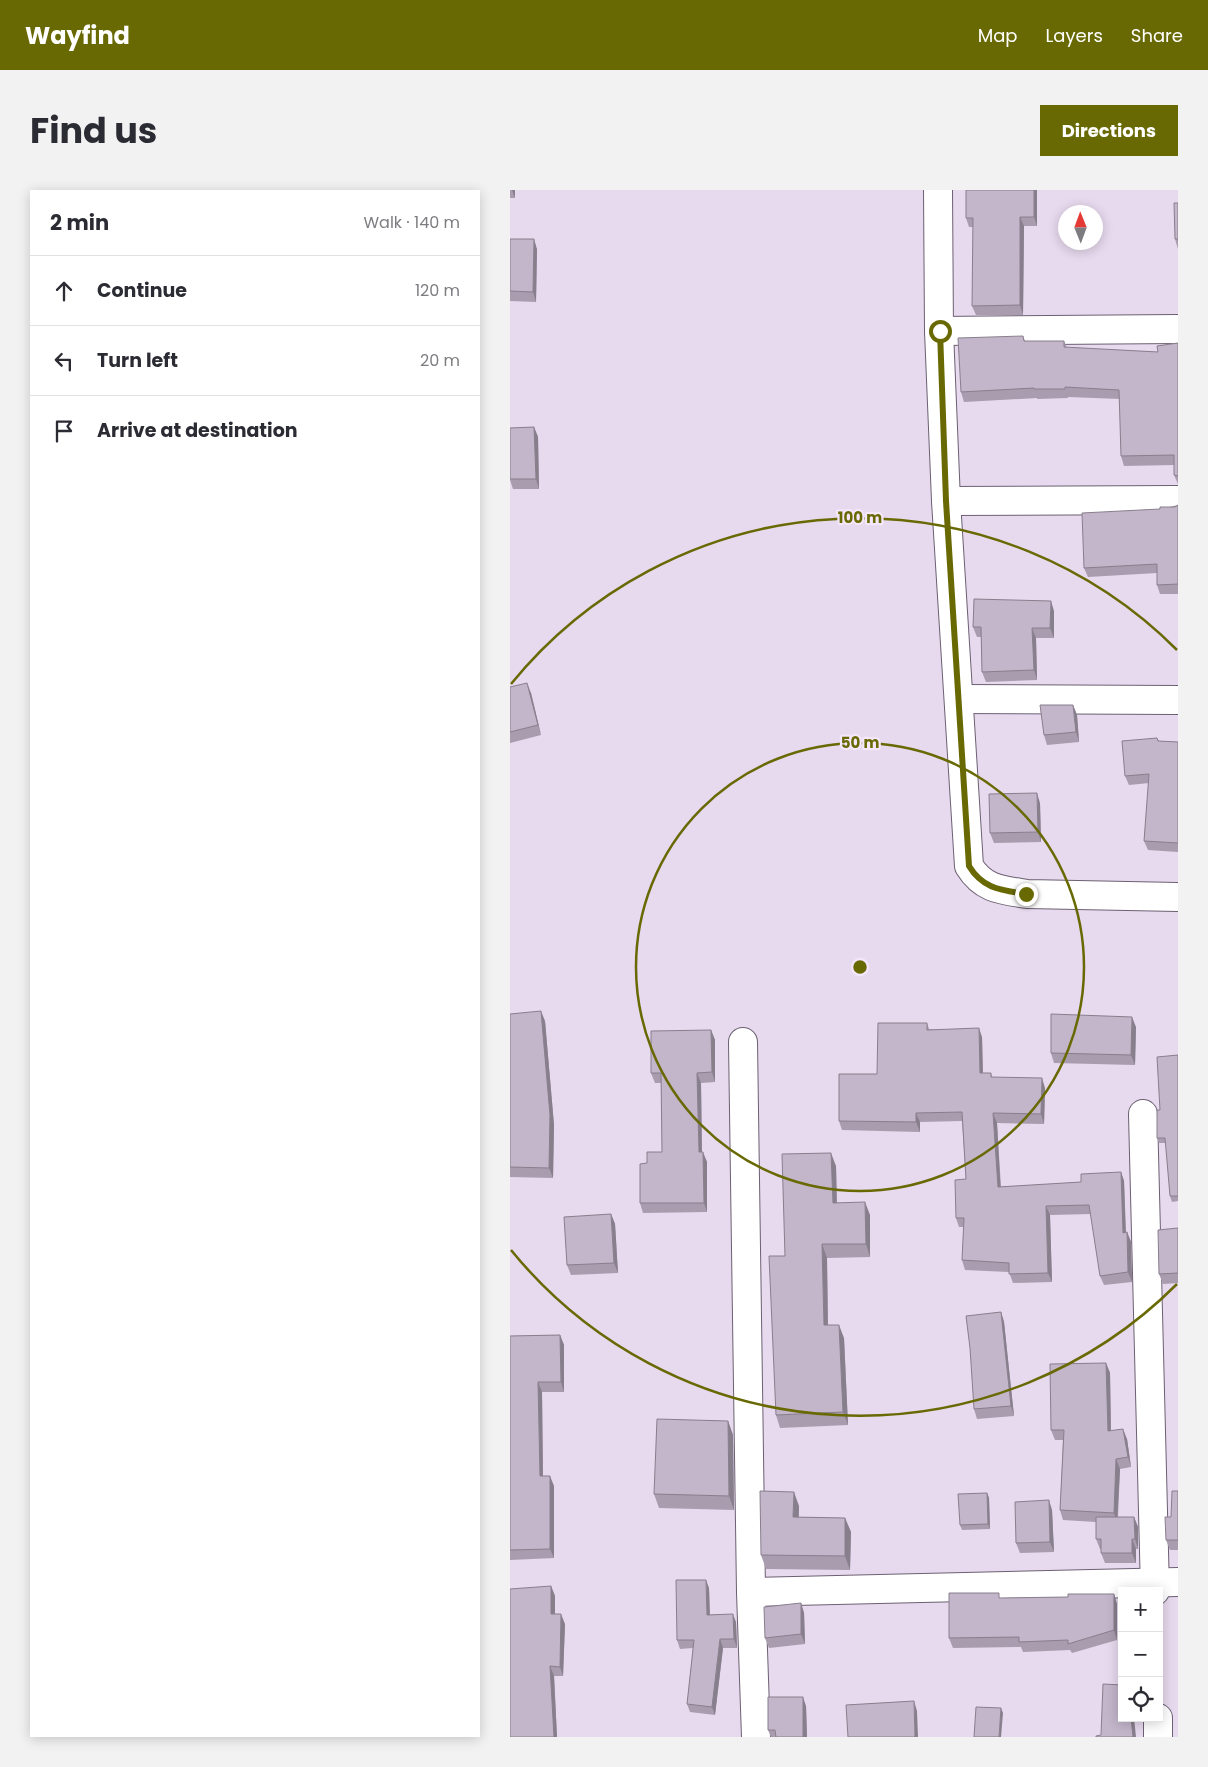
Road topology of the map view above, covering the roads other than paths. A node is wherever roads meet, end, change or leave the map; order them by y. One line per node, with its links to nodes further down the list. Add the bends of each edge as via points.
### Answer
1 (938, 190): 3 (street)
2 (1178, 329): 3 (street)
3 (940, 331): 5 (street)
4 (1178, 500): 5 (street)
5 (946, 501): 6 (street)
6 (959, 700): 7 (street); 8 (street, via 969,866 975,876 987,885 1026,894)
7 (1178, 700)
8 (1178, 897)
9 (743, 1042): 12 (street)
10 (1143, 1114): 11 (street)
11 (1162, 1585): 12 (street)
12 (751, 1592): 14 (street)
13 (1158, 1722): 15 (street)
14 (756, 1737)
15 (1158, 1737)

